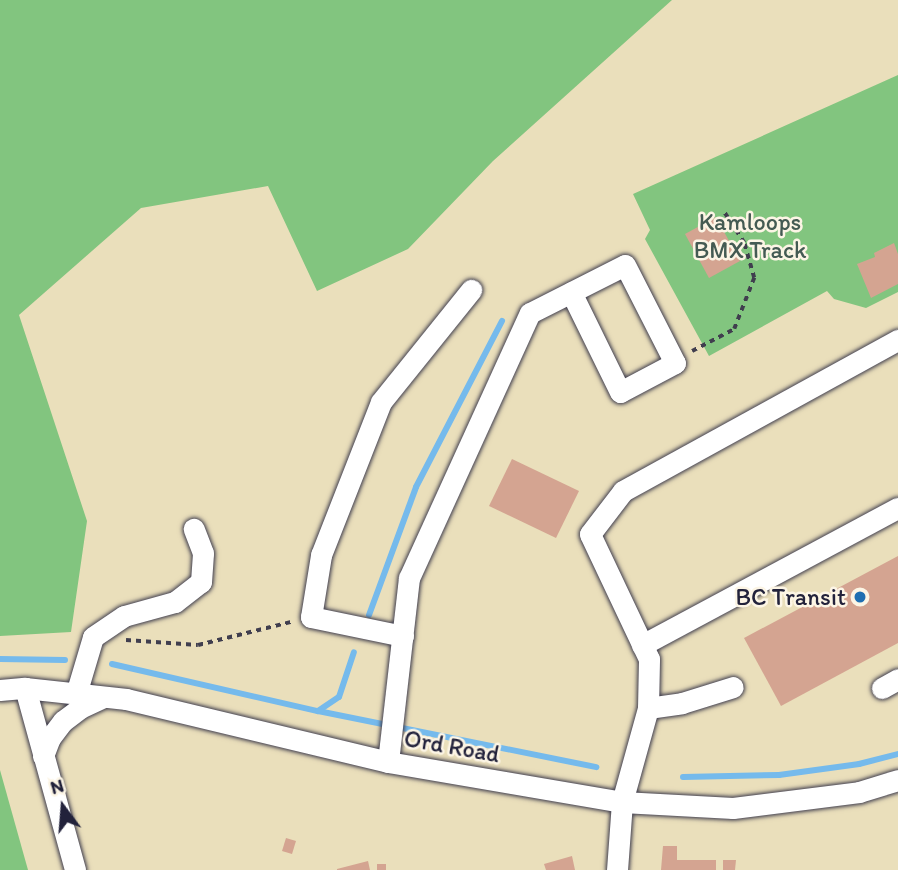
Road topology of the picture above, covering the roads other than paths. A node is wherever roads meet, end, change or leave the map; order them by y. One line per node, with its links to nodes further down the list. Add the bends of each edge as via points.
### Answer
1 (471, 290): 6 (street, via 381,402 321,555 311,617)
2 (570, 292): 2 (street, via 625,265 674,363 620,391); 6 (street, via 530,313 409,578)
3 (898, 340): 7 (street, via 623,491 590,534)
4 (898, 508): 7 (street)
5 (194, 529): 11 (street, via 203,553 201,582 175,602 124,616 93,637)
6 (403, 636): 15 (street)
7 (642, 645): 13 (street, via 649,659)
8 (733, 687): 13 (street)
9 (25, 688): 10 (street, Ord Road); 11 (street, Ord Road); 14 (street)
10 (0, 690)
11 (76, 694): 12 (street, Ord Road)
12 (104, 697): 14 (street, via 63,721); 15 (street, Ord Road)
13 (648, 708): 17 (street)
14 (43, 756): 18 (street)
15 (388, 762): 17 (street, Ord Road)
16 (898, 780): 17 (street, Ord Road, via 859,792 733,808)
17 (622, 802): 19 (street)
18 (75, 870)
19 (617, 870)

